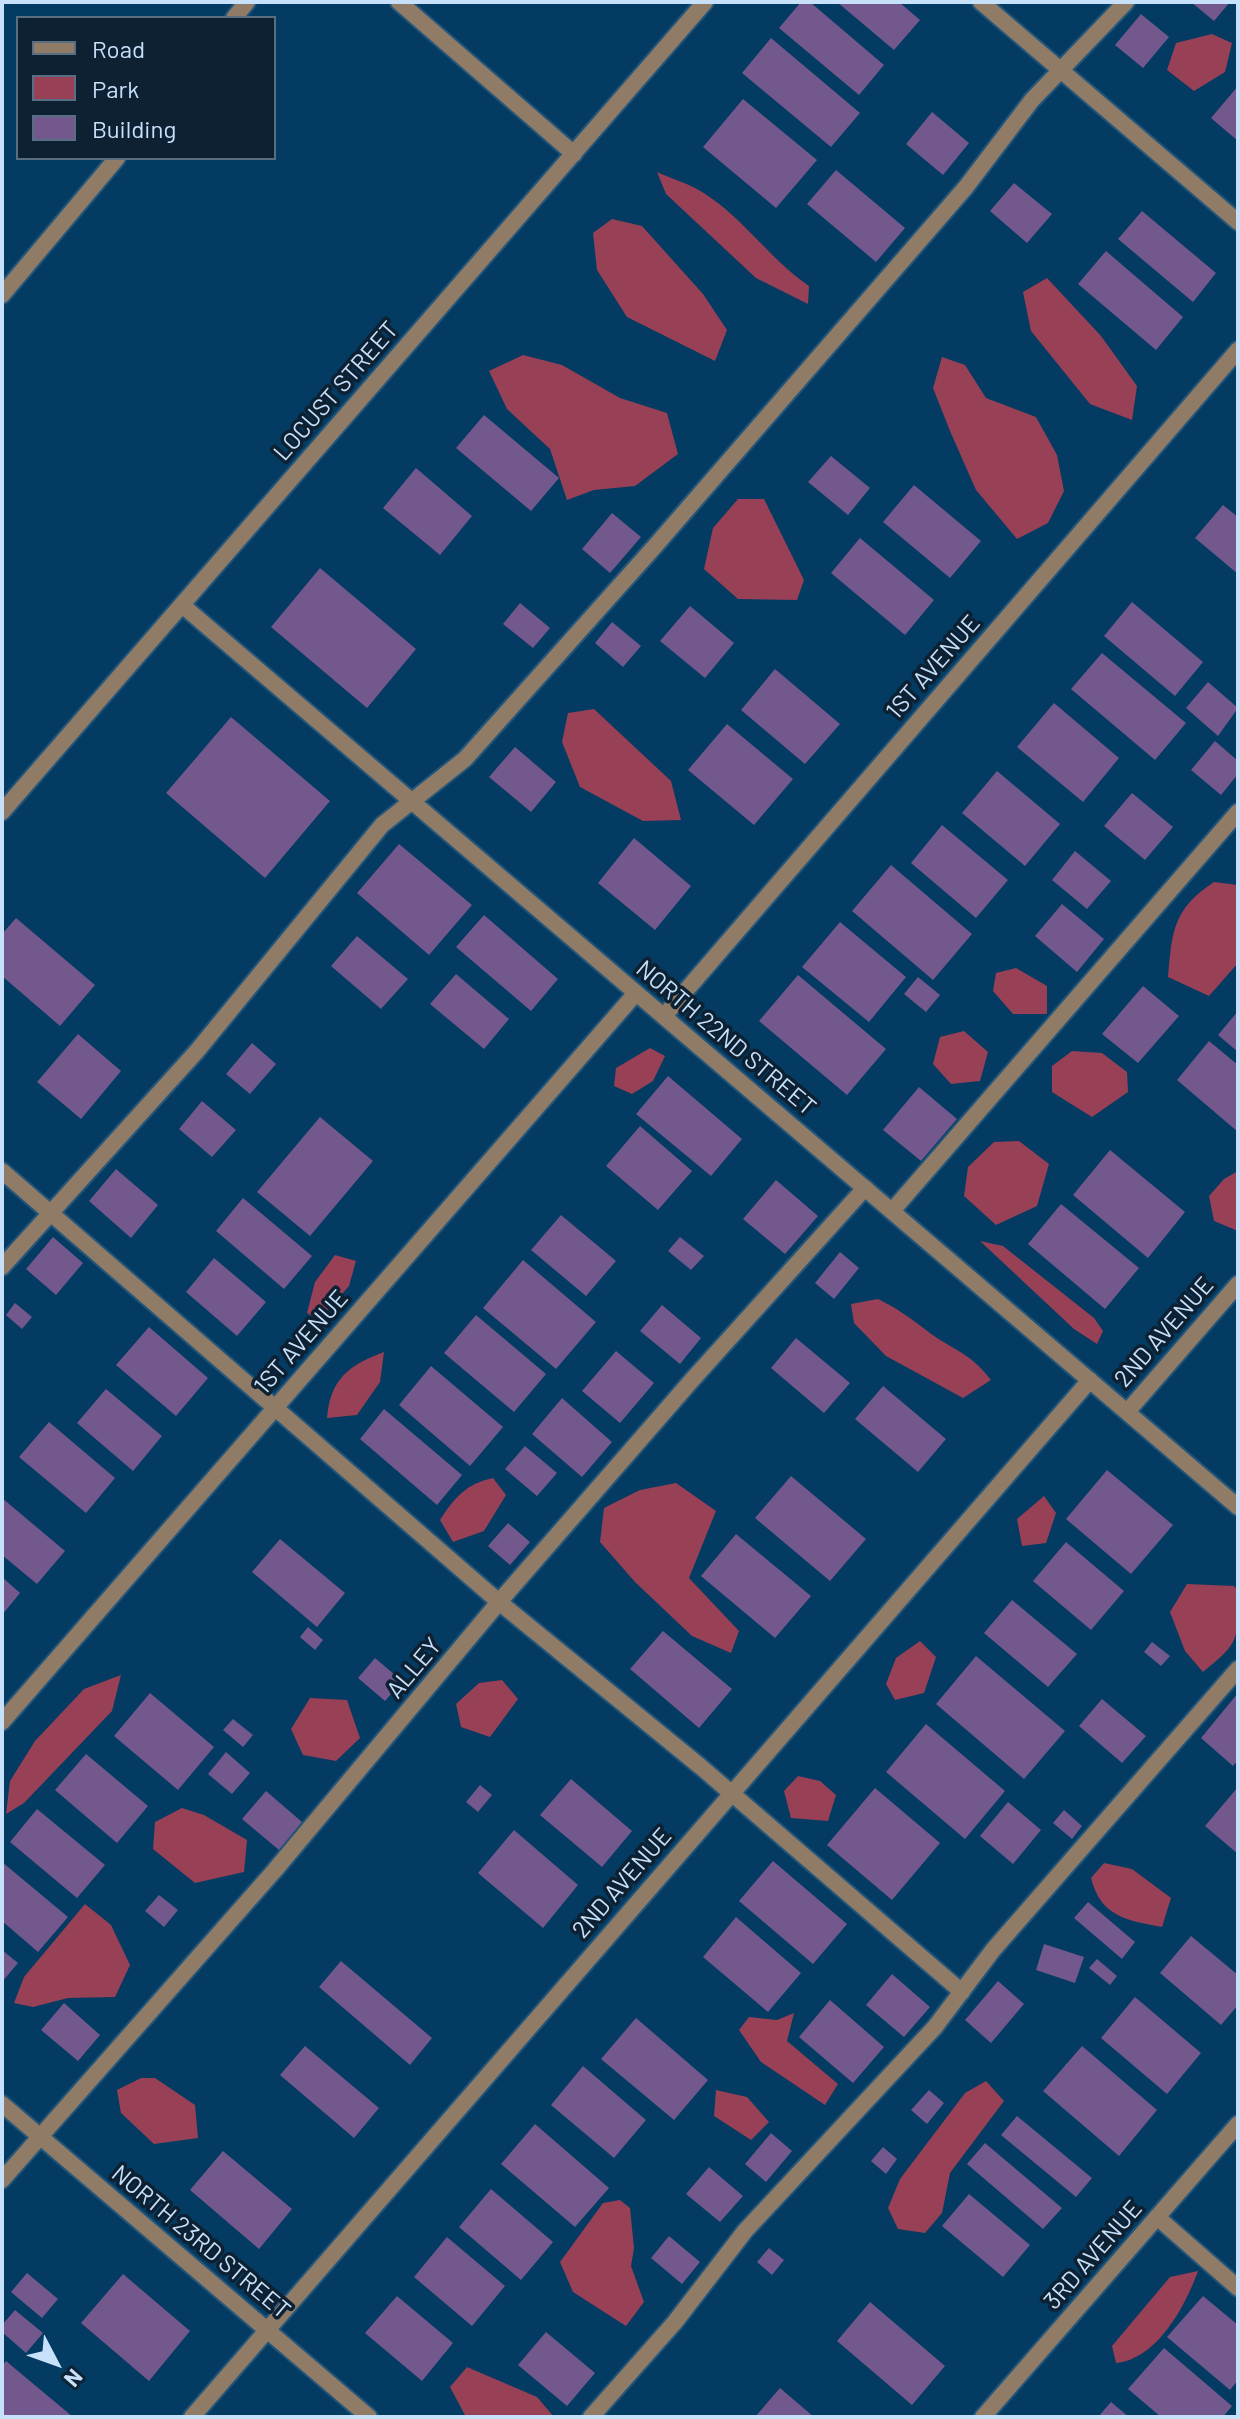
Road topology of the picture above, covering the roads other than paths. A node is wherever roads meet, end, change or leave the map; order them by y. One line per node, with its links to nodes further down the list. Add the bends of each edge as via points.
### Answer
1 (399, 2): 6 (street)
2 (705, 2): 6 (street, LOCUST STREET)
3 (981, 2): 5 (street)
4 (1126, 2): 5 (street)
5 (1062, 71): 8 (street); 12 (street, via 656,545 465,759)
6 (574, 154): 11 (street, LOCUST STREET)
7 (115, 160): 9 (street)
8 (1238, 222)
9 (2, 295)
10 (1238, 350): 16 (street, 1ST AVENUE)
11 (182, 605): 12 (street, NORTH 22ND STREET); 13 (street, LOCUST STREET)
12 (412, 801): 15 (street, NORTH 22ND STREET); 20 (street, via 382,825 197,1051)
13 (2, 812)
14 (1238, 812): 19 (street)
15 (636, 993): 16 (street, NORTH 22ND STREET); 24 (street, 1ST AVENUE)
16 (664, 1016): 18 (street, NORTH 22ND STREET)
17 (2, 1171): 20 (street)
18 (865, 1188): 19 (street, NORTH 22ND STREET); 27 (street, ALLEY)
19 (892, 1211): 23 (street, NORTH 22ND STREET)
20 (51, 1212): 21 (street); 24 (street)
21 (2, 1267)
22 (1238, 1284): 25 (street, 2ND AVENUE)
23 (1090, 1380): 25 (street, NORTH 22ND STREET); 30 (street, 2ND AVENUE)
24 (275, 1407): 27 (street); 29 (street, 1ST AVENUE)
25 (1127, 1412): 26 (street, NORTH 22ND STREET)
26 (1238, 1507)
27 (499, 1602): 30 (street); 34 (street, ALLEY, via 275,1870)
28 (1238, 1669): 31 (street)
29 (2, 1722)
30 (732, 1793): 31 (street); 38 (street, 2ND AVENUE)
31 (962, 1992): 41 (street, via 745,2231 675,2322)
32 (2, 2104): 34 (street, NORTH 23RD STREET)
33 (1238, 2124): 36 (street, 3RD AVENUE)
34 (39, 2136): 35 (street, ALLEY); 38 (street, NORTH 23RD STREET)
35 (2, 2180)
36 (1157, 2217): 37 (street); 42 (street, 3RD AVENUE)
37 (1238, 2288)
38 (267, 2330): 39 (street, 2ND AVENUE); 40 (street, NORTH 23RD STREET)
39 (192, 2417)
40 (369, 2417)
41 (591, 2417)
42 (983, 2417)

